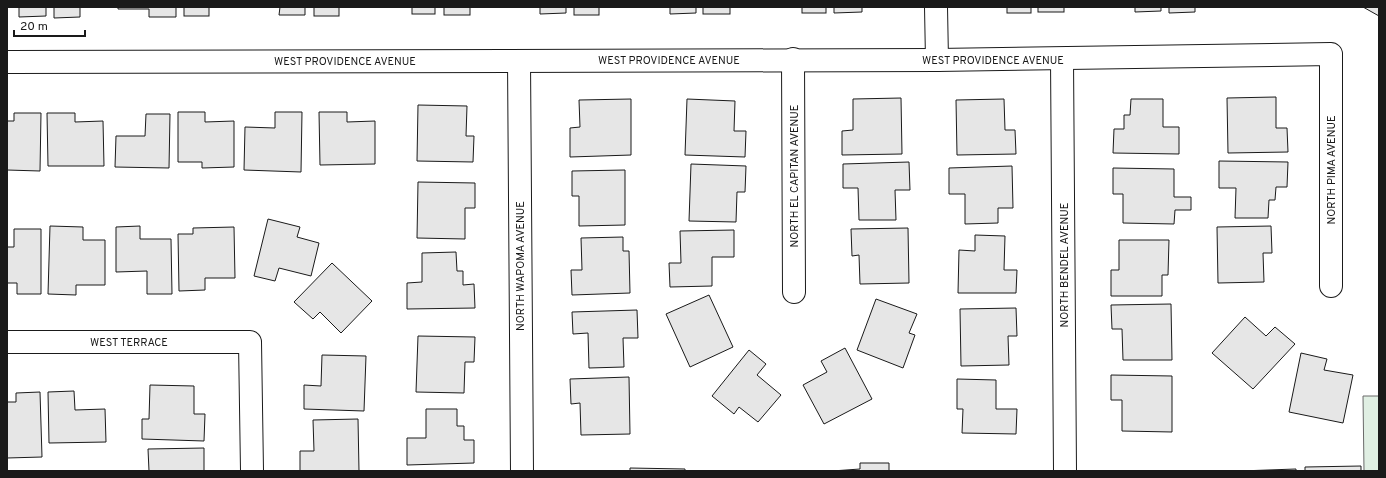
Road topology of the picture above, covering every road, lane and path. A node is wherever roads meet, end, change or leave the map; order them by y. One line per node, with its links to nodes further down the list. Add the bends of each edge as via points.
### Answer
1 (936, 7): 5 (street)
2 (1331, 54): 3 (street, WEST PROVIDENCE AVENUE); 8 (street, NORTH PIMA AVENUE)
3 (1062, 59): 5 (street, WEST PROVIDENCE AVENUE); 13 (street, NORTH BENDEL AVENUE)
4 (793, 60): 5 (street, WEST PROVIDENCE AVENUE); 6 (street, WEST PROVIDENCE AVENUE); 9 (street, NORTH EL CAPITAN AVENUE)
5 (937, 60)
6 (519, 61): 7 (street, WEST PROVIDENCE AVENUE); 12 (street, NORTH WAPOMA AVENUE)
7 (7, 62)
8 (1331, 286)
9 (794, 292)
10 (7, 342): 11 (street, WEST TERRACE, via 250,342)
11 (252, 471)
12 (522, 471)
13 (1065, 471)

